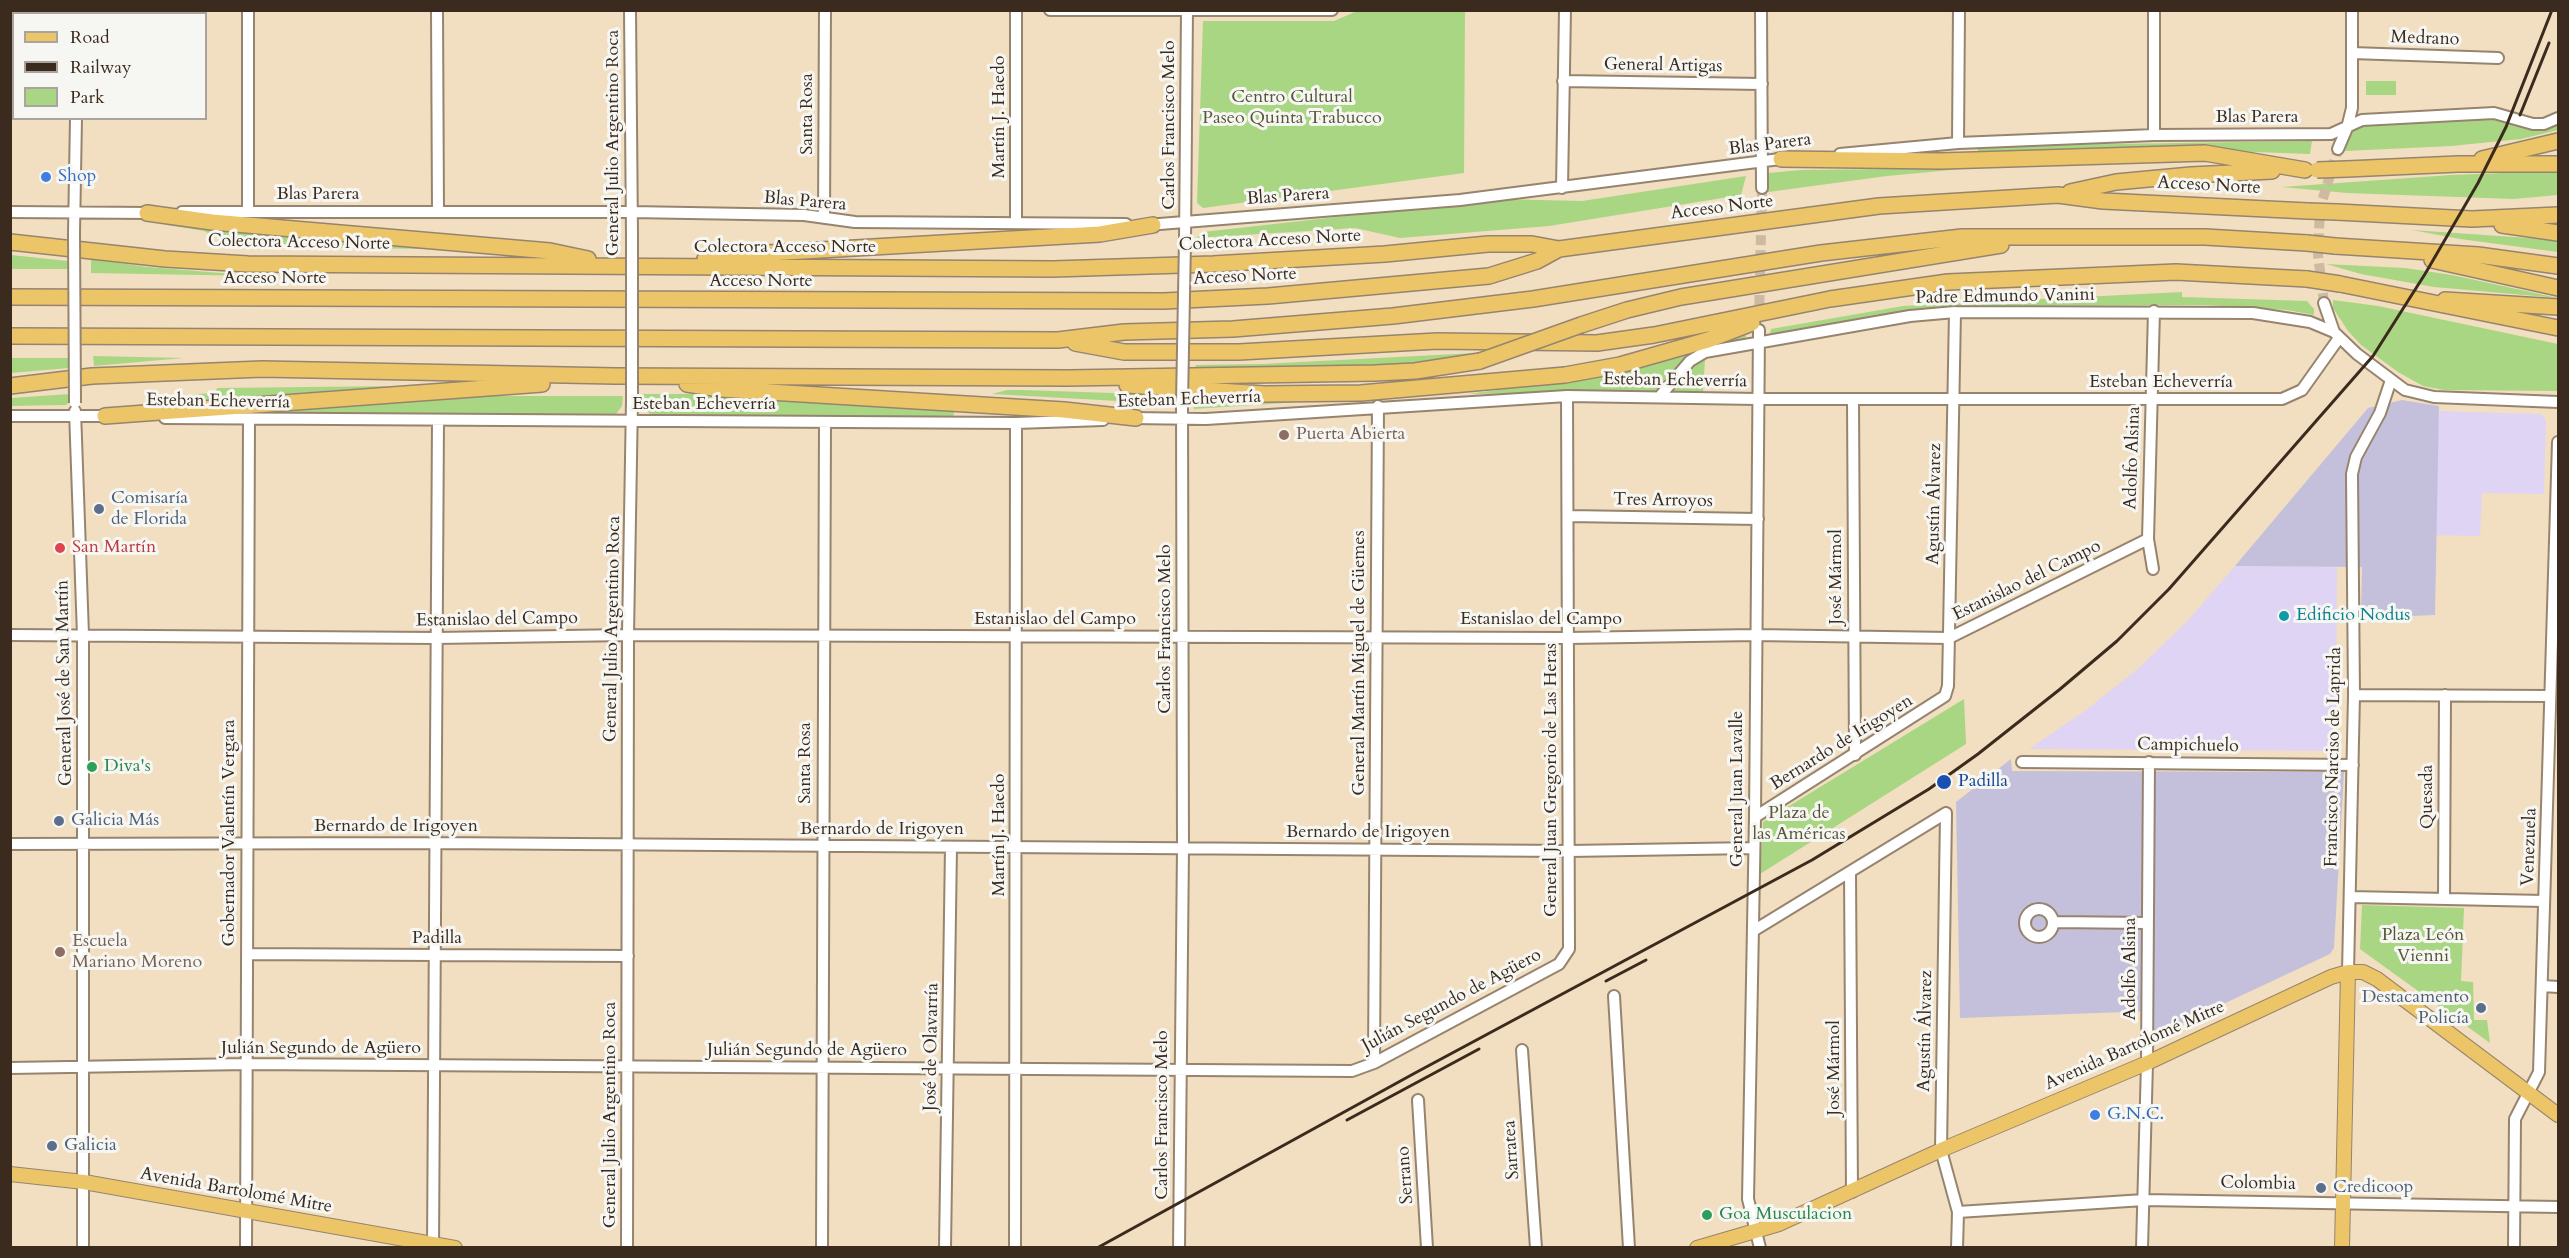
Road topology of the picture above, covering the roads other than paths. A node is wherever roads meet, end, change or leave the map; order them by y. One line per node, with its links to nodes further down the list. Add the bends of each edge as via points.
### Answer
1 (248, 10): 34 (street)
2 (437, 10): 37 (street)
3 (630, 10): 38 (street, General Julio Argentino Roca)
4 (825, 10): 41 (street, Santa Rosa)
5 (1016, 10): 44 (street, Martín J. Haedo)
6 (1050, 10): 13 (street)
7 (1332, 10): 13 (street)
8 (1565, 10): 16 (street)
9 (1761, 10): 17 (street)
10 (1959, 10): 23 (street)
11 (2154, 10): 21 (street)
12 (2352, 10): 14 (street)
13 (1187, 11): 45 (street, Carlos Francisco Melo)
14 (2352, 53): 15 (street, Medrano); 20 (street)
15 (2498, 58)
16 (1563, 81): 17 (street, General Artigas); 30 (street)
17 (1762, 84): 26 (street)
18 (2559, 118): 20 (street, Blas Parera, via 2533,124 2494,113 2362,120)
19 (75, 120): 36 (street, General José de San Martín)
20 (2348, 128): 21 (street, Blas Parera, via 2331,134); 24 (street)
21 (2154, 135): 23 (street, Blas Parera)
22 (2559, 141): 27 (highway)
23 (1958, 143): 25 (street, Blas Parera)
24 (2338, 148)
25 (1781, 159): 26 (street, Blas Parera); 29 (highway, via 1942,161 2205,153)
26 (1762, 161): 30 (street, Blas Parera); 31 (street)
27 (2458, 164): 28 (highway); 29 (highway, bridge)
28 (2559, 164)
29 (2311, 170): 32 (highway, via 2116,182)
30 (1562, 188): 45 (street, Blas Parera)
31 (1762, 188)
32 (2058, 195): 42 (highway, Acceso Norte, bridge, via 2103,201); 50 (highway, Acceso Norte, via 1879,206)
33 (2559, 208): 43 (highway)
34 (248, 211): 37 (street, Blas Parera); 39 (street, Blas Parera)
35 (10, 212): 36 (street, Blas Parera)
36 (75, 212): 39 (street, Blas Parera); 82 (street, General José de San Martín, bridge)
37 (438, 212): 38 (street, Blas Parera)
38 (631, 212): 41 (street, Blas Parera); 88 (street, General Julio Argentino Roca, bridge)
39 (147, 213): 52 (highway, via 550,251)
40 (2559, 215): 43 (highway)
41 (824, 218): 44 (street, Blas Parera, via 855,222)
42 (2472, 219): 43 (highway); 47 (highway)
43 (2508, 219)
44 (1016, 223): 46 (street, Blas Parera)
45 (1186, 223): 46 (street, Blas Parera); 85 (street, Carlos Francisco Melo, bridge)
46 (1153, 225): 54 (highway, via 1100,234 733,255)
47 (2559, 233)
48 (2045, 238): 51 (highway, bridge, via 2205,237); 67 (highway, via 1962,237 1887,245 1394,316 1233,329 1124,332); 70 (highway, bridge, via 1681,297 1627,310 1480,361 1415,371)
49 (10, 242): 52 (highway, Colectora Acceso Norte, via 248,264)
50 (1559, 249): 54 (highway, Colectora Acceso Norte, via 1532,244 1488,244 1225,264 1053,269); 56 (highway, Acceso Norte, via 1537,261 1489,276 1164,301)
51 (2388, 250): 53 (highway, via 2478,255); 55 (highway)
52 (620, 266): 54 (highway, Colectora Acceso Norte)
53 (2559, 266)
54 (661, 267)
55 (2559, 288)
56 (10, 297)
57 (2415, 300): 59 (highway, bridge, via 2307,279 2176,272 1992,279 1885,290); 60 (highway, via 2476,300); 63 (highway)
58 (2324, 303): 65 (street)
59 (1790, 308): 67 (highway, via 1597,343 1437,341 1239,352 1124,352); 70 (highway, via 1708,340 1620,365 1564,375 1361,393 1264,394)
60 (2559, 308)
61 (2154, 311): 62 (street, Padre Edmundo Vanini); 65 (street, Padre Edmundo Vanini, via 2253,313 2310,322); 76 (street, Adolfo Alsina)
62 (1955, 312): 64 (street, Padre Edmundo Vanini); 78 (street, Agustín Álvarez)
63 (2559, 328)
64 (1758, 335): 73 (street, Padre Edmundo Vanini, via 1696,356); 75 (street, General Juan Lavalle)
65 (2336, 335): 71 (street); 76 (street, Esteban Echeverría, via 2312,379 2292,396 2270,400)
66 (10, 336): 67 (highway)
67 (1058, 340)
68 (615, 376): 69 (highway); 72 (highway, via 262,369 92,376); 83 (highway, via 571,383)
69 (634, 376): 70 (highway); 84 (highway, via 720,389)
70 (1068, 378)
71 (2391, 380): 79 (street, via 2420,395); 110 (street, Francisco Narciso de Laprida, via 2352,474)
72 (10, 386)
73 (1661, 395): 74 (street, Esteban Echeverría); 75 (street, Esteban Echeverría)
74 (1568, 396): 80 (street, Esteban Echeverría); 92 (street, General Juan Gregorio de Las Heras)
75 (1757, 399): 77 (street, Esteban Echeverría); 93 (street, General Juan Lavalle)
76 (2151, 399): 78 (street, Esteban Echeverría); 94 (street, Adolfo Alsina)
77 (1853, 400): 78 (street, Esteban Echeverría); 105 (street, José Mármol)
78 (1953, 400): 109 (street, Agustín Álvarez)
79 (2559, 402)
80 (1378, 406): 85 (street, Esteban Echeverría); 101 (street, General Martín Miguel de Güemes)
81 (10, 416): 82 (street, Esteban Echeverría)
82 (76, 416): 83 (street, Esteban Echeverría); 100 (street, General José de San Martín)
83 (105, 416): 86 (street, Esteban Echeverría)
84 (1136, 418): 85 (street, Esteban Echeverría); 90 (street, Esteban Echeverría)
85 (1182, 419): 104 (street, Carlos Francisco Melo)
86 (249, 420): 87 (street, Esteban Echeverría); 97 (street, Gobernador Valentín Vergara)
87 (438, 420): 88 (street, Esteban Echeverría); 107 (street)
88 (633, 420): 89 (street, Esteban Echeverría); 98 (street, General Julio Argentino Roca)
89 (825, 422): 90 (street, Esteban Echeverría); 106 (street, Santa Rosa)
90 (1016, 423): 103 (street, Martín J. Haedo)
91 (2559, 442): 96 (street, Venezuela)
92 (1568, 516): 93 (street, Tres Arroyos); 108 (street, General Juan Gregorio de Las Heras)
93 (1758, 519): 102 (street, General Juan Lavalle)
94 (2148, 539): 95 (street, Adolfo Alsina); 109 (street, Estanislao del Campo)
95 (2153, 570)
96 (2556, 623): 113 (street, Venezuela)
97 (248, 634): 100 (street, Estanislao del Campo); 107 (street, Estanislao del Campo); 121 (street, Gobernador Valentín Vergara)
98 (628, 634): 106 (street, Estanislao del Campo); 107 (street, Estanislao del Campo); 123 (street, General Julio Argentino Roca)
99 (10, 635): 100 (street, Estanislao del Campo)
100 (83, 635): 122 (street, General José de San Martín)
101 (1376, 635): 104 (street, Estanislao del Campo); 108 (street, Estanislao del Campo); 131 (street, General Martín Miguel de Güemes)
102 (1755, 635): 105 (street, Estanislao del Campo); 108 (street, Estanislao del Campo); 118 (street, General Juan Lavalle)
103 (1016, 636): 104 (street, Estanislao del Campo); 106 (street, Estanislao del Campo); 126 (street, Martín J. Haedo)
104 (1182, 636): 129 (street, Carlos Francisco Melo)
105 (1854, 636): 109 (street, Estanislao del Campo); 114 (street, José Mármol)
106 (823, 637): 124 (street, Santa Rosa)
107 (436, 638): 119 (street)
108 (1568, 638): 132 (street, General Juan Gregorio de Las Heras)
109 (1949, 638): 112 (street, Agustín Álvarez)
110 (2354, 695): 111 (street); 117 (street, Francisco Narciso de Laprida)
111 (2445, 695): 113 (street); 135 (street, Quesada)
112 (1945, 696): 114 (street, Bernardo de Irigoyen)
113 (2550, 696): 127 (street, Venezuela)
114 (1855, 755): 118 (street, Bernardo de Irigoyen)
115 (2022, 762): 116 (street, Campichuelo)
116 (2149, 762): 117 (street, Campichuelo); 138 (street, Adolfo Alsina)
117 (2353, 765): 134 (street, Francisco Narciso de Laprida)
118 (1755, 818): 130 (street, General Juan Lavalle)
119 (434, 843): 121 (street, Bernardo de Irigoyen); 123 (street, Bernardo de Irigoyen); 142 (street)
120 (10, 844): 122 (street, Bernardo de Irigoyen)
121 (246, 844): 122 (street, Bernardo de Irigoyen); 141 (street, Gobernador Valentín Vergara)
122 (83, 845): 156 (street, General José de San Martín)
123 (628, 845): 124 (street, Bernardo de Irigoyen); 143 (street, General Julio Argentino Roca)
124 (822, 846): 125 (street, Bernardo de Irigoyen); 154 (street, Santa Rosa)
125 (951, 847): 126 (street, Bernardo de Irigoyen); 157 (street, José de Olavarría)
126 (1016, 847): 129 (street, Bernardo de Irigoyen); 158 (street, Martín J. Haedo)
127 (2547, 847): 128 (street); 136 (street, Venezuela)
128 (2559, 847)
129 (1183, 848): 131 (street, Bernardo de Irigoyen); 159 (street, Carlos Francisco Melo)
130 (1754, 848): 132 (street, Bernardo de Irigoyen); 139 (street, General Juan Lavalle)
131 (1376, 849): 132 (street, Bernardo de Irigoyen); 149 (street, General Martín Miguel de Güemes)
132 (1569, 851): 140 (street, General Juan Gregorio de Las Heras)
133 (1850, 872): 139 (street); 163 (street, Agustín Álvarez, via 1946,813); 166 (street, José Mármol)
134 (2350, 897): 135 (street); 144 (street, Francisco Narciso de Laprida)
135 (2444, 899): 136 (street)
136 (2544, 901): 145 (street, Venezuela)
137 (2053, 922): 138 (street)
138 (2147, 923): 150 (street, Adolfo Alsina)
139 (1753, 931): 173 (street, General Juan Lavalle, via 1748,1199)
140 (1569, 949): 149 (street, Julián Segundo de Agüero, via 1559,964)
141 (247, 954): 142 (street, Padilla); 151 (street, Gobernador Valentín Vergara)
142 (435, 955): 143 (street, Padilla); 152 (street)
143 (628, 956): 153 (street, General Julio Argentino Roca)
144 (2348, 972): 150 (main road, Avenida Bartolomé Mitre); 160 (main road, via 2362,972 2377,979); 168 (main road, Francisco Narciso de Laprida)
145 (2543, 986): 146 (street); 160 (street, Venezuela, via 2539,1072)
146 (2559, 987)
147 (1614, 996): 185 (street)
148 (1522, 1050): 184 (street, Sarratea)
149 (1374, 1063): 159 (street, Julián Segundo de Agüero, via 1352,1071)
150 (2147, 1063): 163 (main road, Avenida Bartolomé Mitre); 167 (street, Adolfo Alsina)
151 (246, 1064): 152 (street, Julián Segundo de Agüero); 156 (street, Julián Segundo de Agüero); 171 (street, Gobernador Valentín Vergara)
152 (435, 1065): 153 (street, Julián Segundo de Agüero); 174 (street)
153 (627, 1067): 154 (street, Julián Segundo de Agüero); 178 (street, General Julio Argentino Roca)
154 (821, 1067): 157 (street, Julián Segundo de Agüero); 179 (street, Santa Rosa)
155 (10, 1068): 156 (street, Julián Segundo de Agüero)
156 (84, 1068): 165 (street, General José de San Martín)
157 (949, 1068): 158 (street, Julián Segundo de Agüero); 180 (street, José de Olavarría)
158 (1016, 1068): 159 (street, Julián Segundo de Agüero); 181 (street, Martín J. Haedo)
159 (1179, 1069): 182 (street, Carlos Francisco Melo)
160 (2528, 1093): 162 (main road); 169 (street, Venezuela, via 2516,1119)
161 (1418, 1101): 183 (street, Serrano)
162 (2559, 1115)
163 (1941, 1150): 166 (main road, Avenida Bartolomé Mitre); 172 (street, Agustín Álvarez)
164 (10, 1174): 165 (main road, Avenida Bartolomé Mitre)
165 (84, 1182): 171 (main road, Avenida Bartolomé Mitre); 175 (street, General José de San Martín)
166 (1852, 1192): 173 (main road, Avenida Bartolomé Mitre)
167 (2144, 1200): 168 (street, Colombia); 172 (street, Colombia); 189 (street, Adolfo Alsina)
168 (2343, 1202): 169 (street, Colombia); 190 (main road, Francisco Narciso de Laprida)
169 (2515, 1205): 170 (street, Colombia); 191 (street, Venezuela)
170 (2559, 1206)
171 (246, 1211): 174 (main road, Avenida Bartolomé Mitre); 176 (street, Gobernador Valentín Vergara)
172 (1958, 1212): 188 (street, Agustín Álvarez)
173 (1755, 1232): 186 (main road, Avenida Bartolomé Mitre); 187 (street, General Juan Lavalle)
174 (433, 1246): 177 (main road, Avenida Bartolomé Mitre)
175 (83, 1248)
176 (246, 1248)
177 (455, 1248)
178 (627, 1248)
179 (822, 1248)
180 (945, 1248)
181 (1015, 1248)
182 (1179, 1248)
183 (1427, 1248)
184 (1536, 1248)
185 (1629, 1248)
186 (1698, 1248)
187 (1760, 1248)
188 (1957, 1248)
189 (2142, 1248)
190 (2342, 1248)
191 (2514, 1248)

